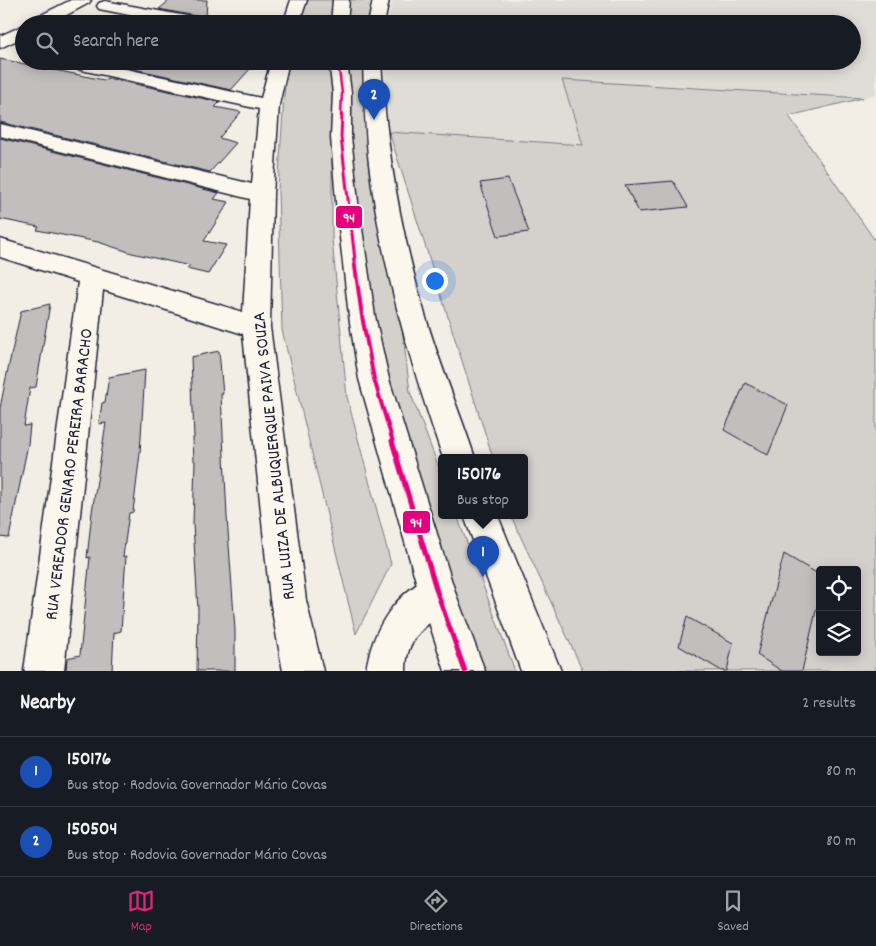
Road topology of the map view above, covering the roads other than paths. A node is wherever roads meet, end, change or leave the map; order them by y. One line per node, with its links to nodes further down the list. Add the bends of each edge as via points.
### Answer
1 (84, 0): 8 (main road)
2 (145, 0): 7 (main road)
3 (299, 0): 10 (main road)
4 (341, 0): 11 (main road)
5 (381, 0): 12 (main road)
6 (105, 6): 7 (main road)
7 (131, 11): 9 (main road)
8 (55, 15)
9 (153, 15)
10 (294, 15)
11 (340, 15)
12 (378, 15)
13 (15, 35): 14 (main road)
14 (0, 43)
15 (105, 70): 19 (main road)
16 (278, 70): 19 (main road, RUA LUIZA DE ALBUQUERQUE PAIVA SOUZA)
17 (339, 70): 27 (main road, via 347,202 362,316 374,379)
18 (373, 70): 25 (main road, via 379,164 397,262 433,387)
19 (270, 105): 21 (main road, RUA LUIZA DE ALBUQUERQUE PAIVA SOUZA)
20 (0, 130): 21 (main road)
21 (262, 194): 24 (main road, RUA LUIZA DE ALBUQUERQUE PAIVA SOUZA)
22 (0, 248): 23 (main road)
23 (92, 276): 24 (main road); 28 (main road, RUA VEREADOR GENARO PEREIRA BARACHO)
24 (256, 327): 29 (main road, RUA LUIZA DE ALBUQUERQUE PAIVA SOUZA, via 288,600)
25 (458, 454)
26 (482, 519): 32 (main road)
27 (437, 592): 30 (main road, via 398,628 387,653); 31 (main road)
28 (44, 671)
29 (303, 671)
30 (386, 671)
31 (465, 671)
32 (541, 671)

